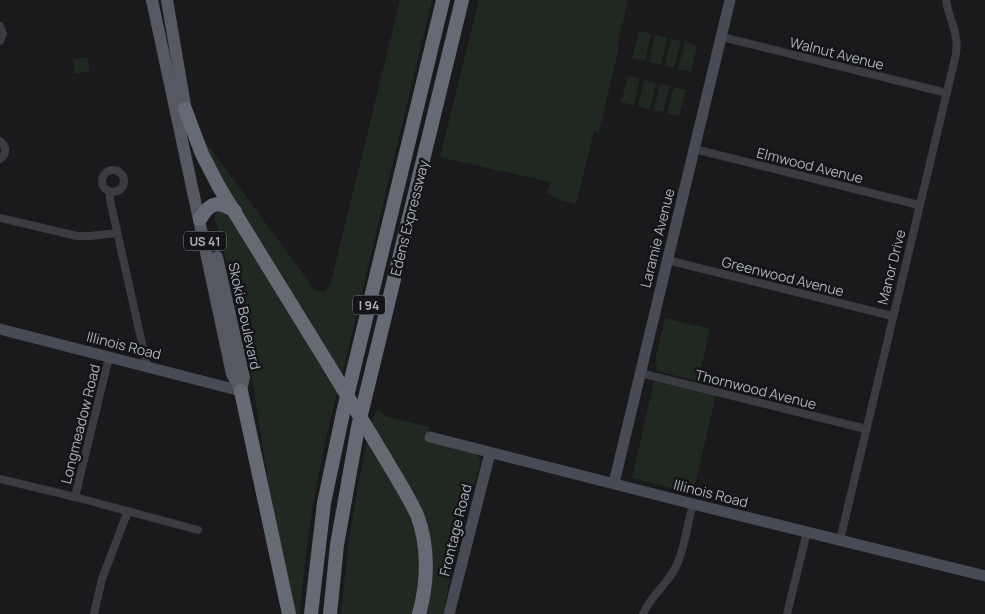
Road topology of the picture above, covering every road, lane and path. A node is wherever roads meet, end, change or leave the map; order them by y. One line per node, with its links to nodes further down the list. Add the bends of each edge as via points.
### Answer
1 (152, 0): 18 (main road, Skokie Boulevard / US 41)
2 (167, 0): 11 (main road, Skokie Boulevard / US 41)
3 (443, 0): 42 (highway, Edens Expressway / I 94, via 343,412 324,503)
4 (462, 0): 43 (highway, Edens Expressway / I 94, via 358,427 337,545)
5 (730, 0): 8 (street, Laramie Avenue)
6 (946, 0): 10 (street, Manor Drive, via 956,30 957,45)
7 (0, 26): 9 (street)
8 (722, 37): 10 (street, Walnut Avenue); 13 (street, Laramie Avenue)
9 (0, 41)
10 (947, 93): 16 (street, Manor Drive)
11 (185, 109): 17 (highway, US 41, via 202,154); 18 (main road, Skokie Boulevard / US 41)
12 (0, 141): 14 (street, via 6,150)
13 (694, 149): 16 (street, Elmwood Avenue); 21 (street, Laramie Avenue)
14 (0, 159)
15 (110, 192): 20 (street)
16 (919, 205): 22 (street, Manor Drive)
17 (235, 212): 18 (highway, via 219,204 211,206); 44 (highway, US 41, bridge, via 417,516 425,547 426,578)
18 (203, 214): 27 (main road, Skokie Boulevard / US 41, via 244,377)
19 (0, 218): 20 (street, via 71,235)
20 (117, 233): 25 (street)
21 (667, 260): 22 (street, Greenwood Avenue); 26 (street, Laramie Avenue)
22 (892, 316): 28 (street, Manor Drive)
23 (0, 329): 24 (street, Illinois Road)
24 (110, 357): 25 (street, Illinois Road); 33 (street, Longmeadow Road)
25 (147, 366): 27 (street, Illinois Road)
26 (640, 373): 28 (street, Thornwood Avenue); 32 (street, Laramie Avenue)
27 (241, 391): 41 (highway, US 41)
28 (866, 429): 38 (street, Manor Drive)
29 (430, 437): 30 (street, Illinois Road)
30 (490, 453): 32 (street, Illinois Road); 45 (street, Frontage Road)
31 (0, 479): 33 (street, Longmeadow Road)
32 (614, 483): 34 (street, Illinois Road)
33 (75, 497): 35 (street, Longmeadow Road)
34 (693, 504): 37 (street, Illinois Road); 46 (street, via 678,561 667,581 646,606)
35 (128, 511): 36 (street, Longmeadow Road); 40 (street, via 102,579)
36 (198, 530)
37 (807, 532): 38 (street, Illinois Road); 47 (street)
38 (840, 540): 39 (street, Illinois Road)
39 (985, 576)
40 (94, 614)
41 (289, 614)
42 (311, 614)
43 (330, 614)
44 (419, 614)
45 (449, 614)
46 (644, 614)
47 (787, 614)

